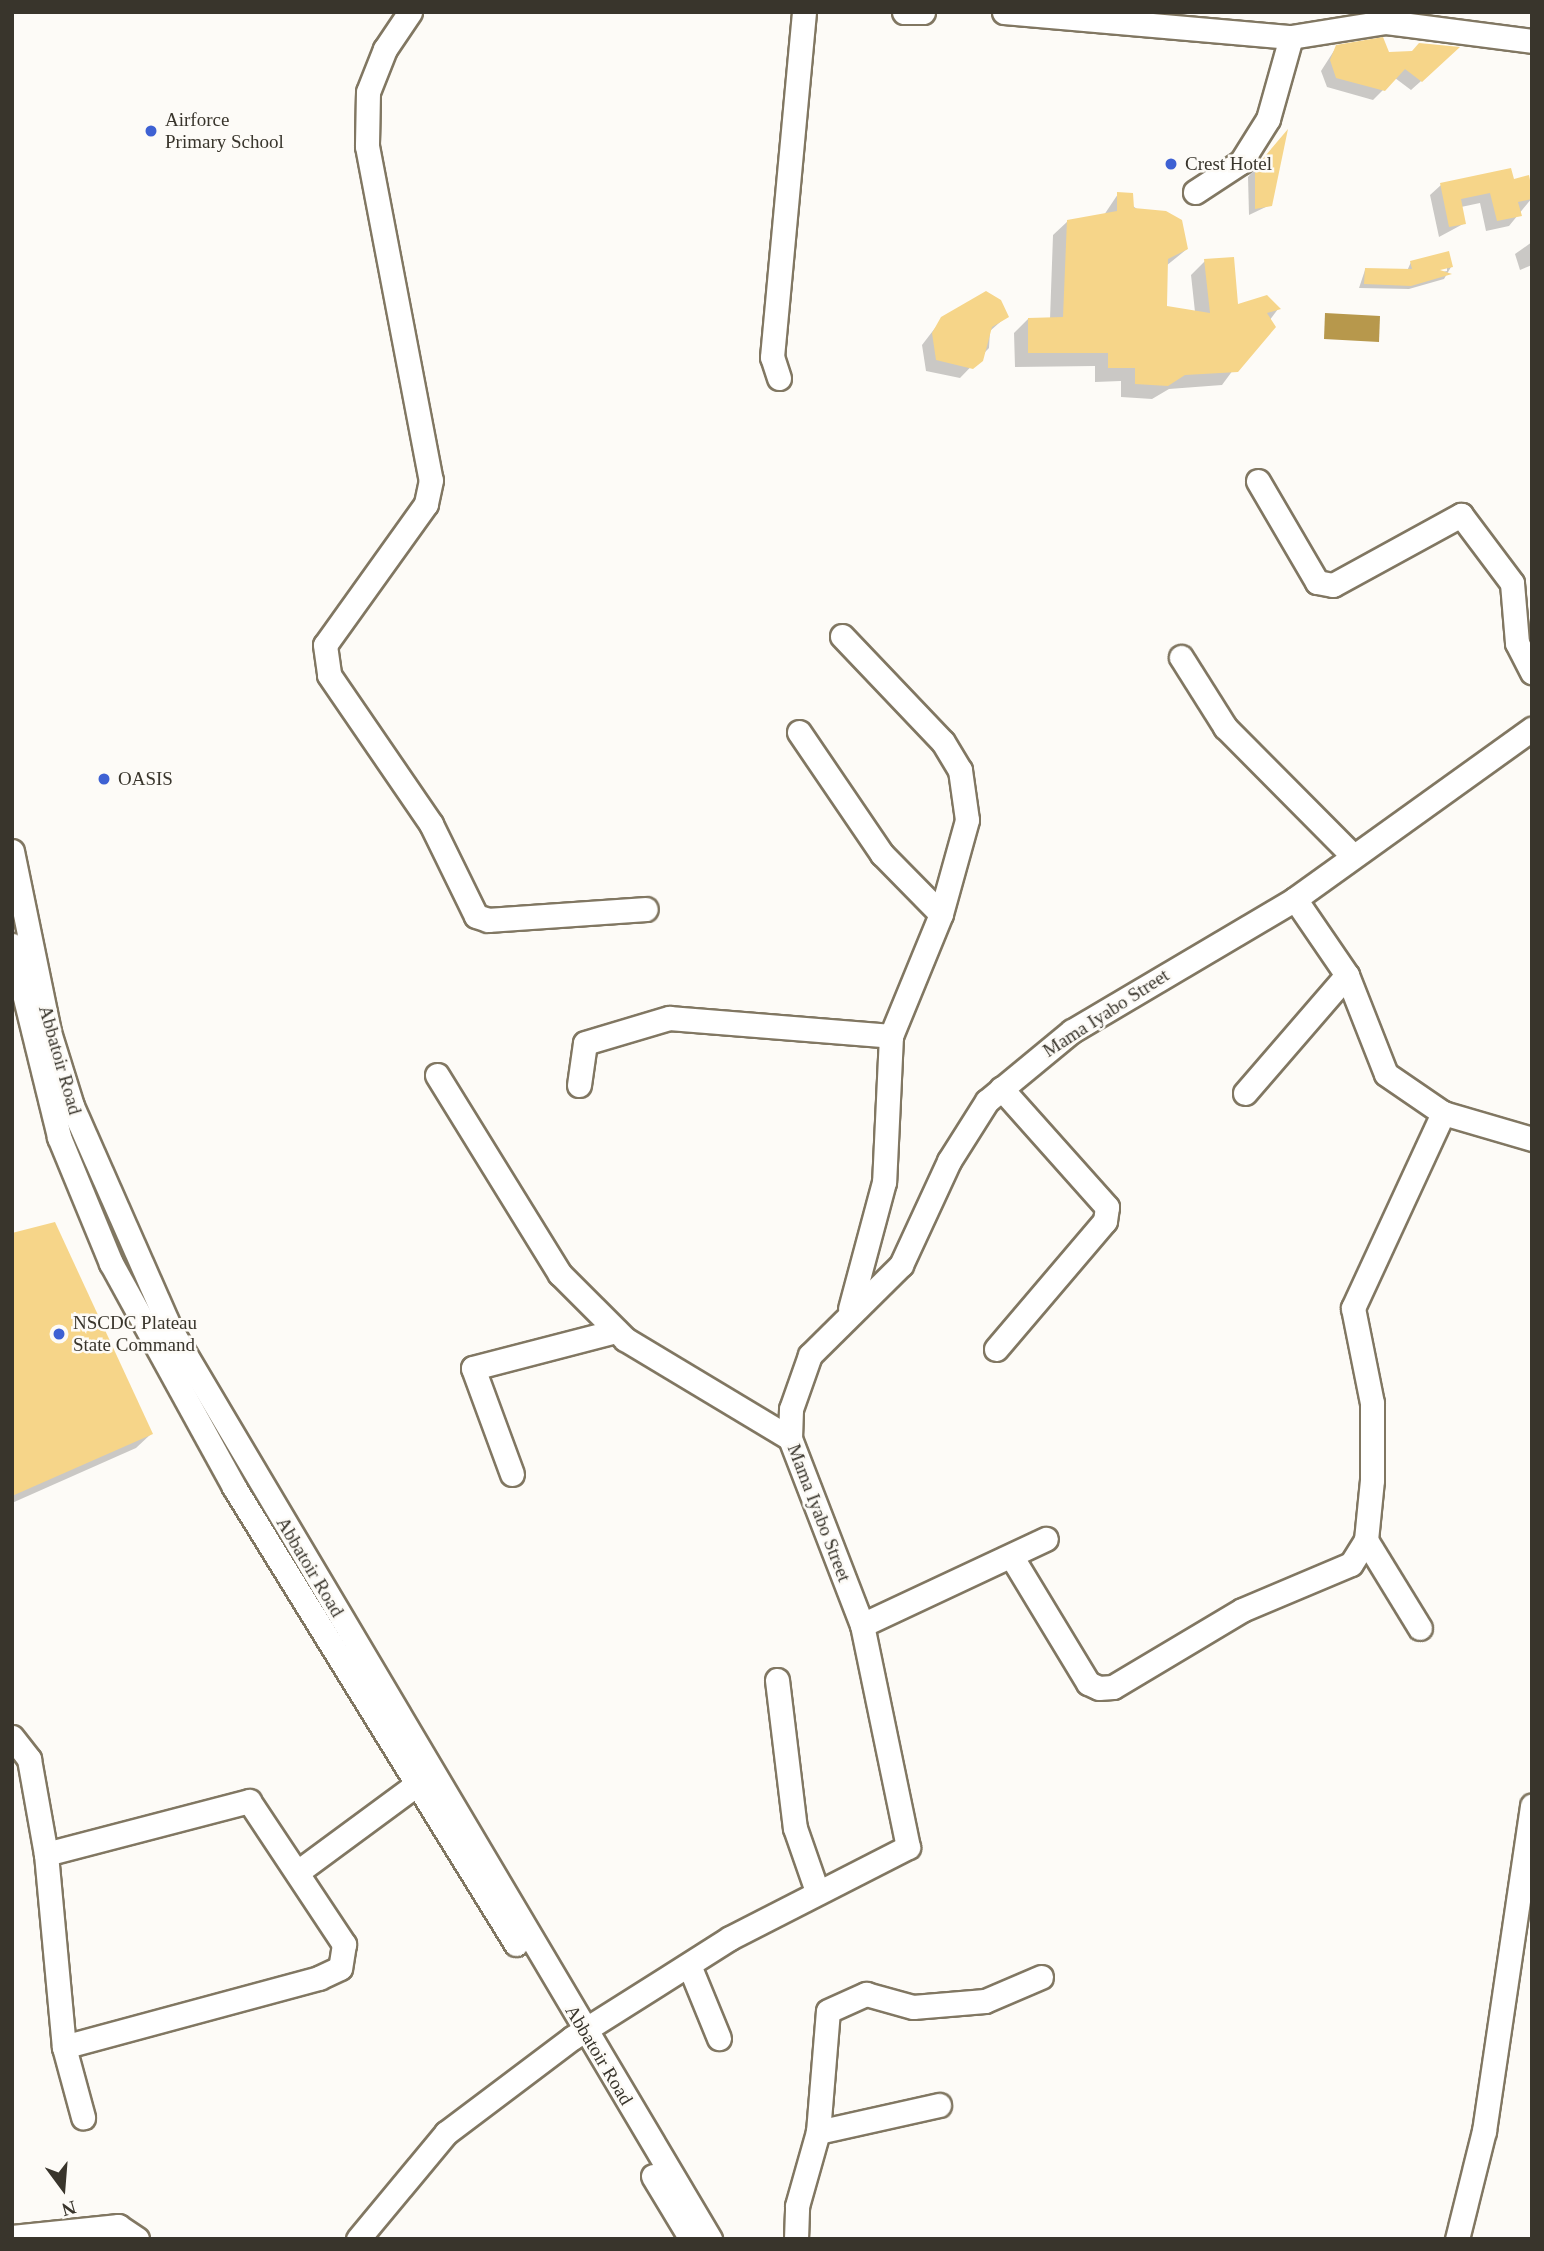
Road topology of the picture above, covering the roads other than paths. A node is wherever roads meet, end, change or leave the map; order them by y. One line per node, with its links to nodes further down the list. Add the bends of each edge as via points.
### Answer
1 (410, 12): 19 (street, via 385,48 368,92 367,146 431,480 426,504 325,645 329,675 432,824 476,916 488,920)
2 (804, 12): 9 (street, via 772,357)
3 (904, 12): 4 (street)
4 (923, 12)
5 (1004, 12): 6 (street)
6 (1291, 37): 7 (street, via 1386,22); 8 (street, via 1268,119 1241,162)
7 (1532, 41)
8 (1195, 192)
9 (779, 378)
10 (1258, 481): 13 (street, via 1317,582 1333,585 1461,515 1512,583 1517,643)
11 (842, 636): 20 (street, via 943,742 960,770 967,820)
12 (1181, 657): 17 (street, via 1225,727)
13 (1532, 672)
14 (1532, 729): 17 (street, Mama Iyabo Street, via 1464,784)
15 (799, 732): 20 (street, via 882,854)
16 (12, 851): 49 (street, Abbatoir Road, via 49,1032 130,1246 213,1407)
17 (1353, 856): 18 (street, Mama Iyabo Street)
18 (1296, 899): 22 (street); 26 (street, Mama Iyabo Street, via 1072,1031)
19 (646, 909)
20 (941, 914): 23 (street)
21 (12, 945): 42 (street, Abbatoir Road, via 59,1137 111,1263 234,1487)
22 (1347, 975): 27 (street); 28 (street, via 1385,1074)
23 (891, 1036): 25 (street, via 669,1018 585,1043); 30 (street, via 884,1182)
24 (437, 1075): 31 (street, via 560,1274)
25 (579, 1085)
26 (1001, 1088): 30 (street, Mama Iyabo Street, via 949,1161 901,1265); 32 (street, via 1107,1207 1105,1221)
27 (1245, 1093)
28 (1443, 1113): 29 (street); 36 (street, via 1353,1308 1372,1403)
29 (1532, 1139)
30 (850, 1309): 33 (street, Mama Iyabo Street, via 810,1355 797,1382)
31 (616, 1331): 33 (street, via 681,1378); 34 (street, via 473,1368)
32 (996, 1349)
33 (790, 1438): 38 (street, Mama Iyabo Street)
34 (512, 1474)
35 (1046, 1539): 37 (street)
36 (1366, 1539): 37 (street, via 1351,1564 1241,1610 1113,1687 1099,1688 1088,1683); 39 (street)
37 (1013, 1559): 38 (street)
38 (862, 1625): 46 (street, Mama Iyabo Street, via 910,1839 901,1856)
39 (1420, 1628)
40 (777, 1680): 46 (street, via 794,1828)
41 (12, 1737): 44 (street, via 29,1759)
42 (417, 1784): 45 (street); 49 (street, Abbatoir Road)
43 (1532, 1806): 55 (street, via 1484,2131)
44 (46, 1854): 45 (street, via 249,1801); 51 (street)
45 (299, 1871): 51 (street, via 344,1944 340,1968)
46 (817, 1891): 47 (street, Mama Iyabo Street)
47 (689, 1965): 49 (street, Mama Iyabo Street); 50 (street)
48 (1041, 1977): 54 (street, via 985,2001 922,2007 866,1994 828,2011)
49 (577, 2034): 57 (street, Abbatoir Road); 59 (street, Mama Iyabo Street, via 446,2133); 60 (street, Abbatoir Road)
50 (719, 2038)
51 (64, 2047): 53 (street)
52 (939, 2105): 54 (street)
53 (83, 2117)
54 (818, 2132): 61 (street, via 797,2206)
55 (1462, 2204): 62 (street); 63 (street)
56 (12, 2237): 58 (street, via 118,2226)
57 (684, 2237)
58 (137, 2239)
59 (358, 2239)
60 (710, 2239)
61 (796, 2239)
62 (1442, 2239)
63 (1457, 2239)

